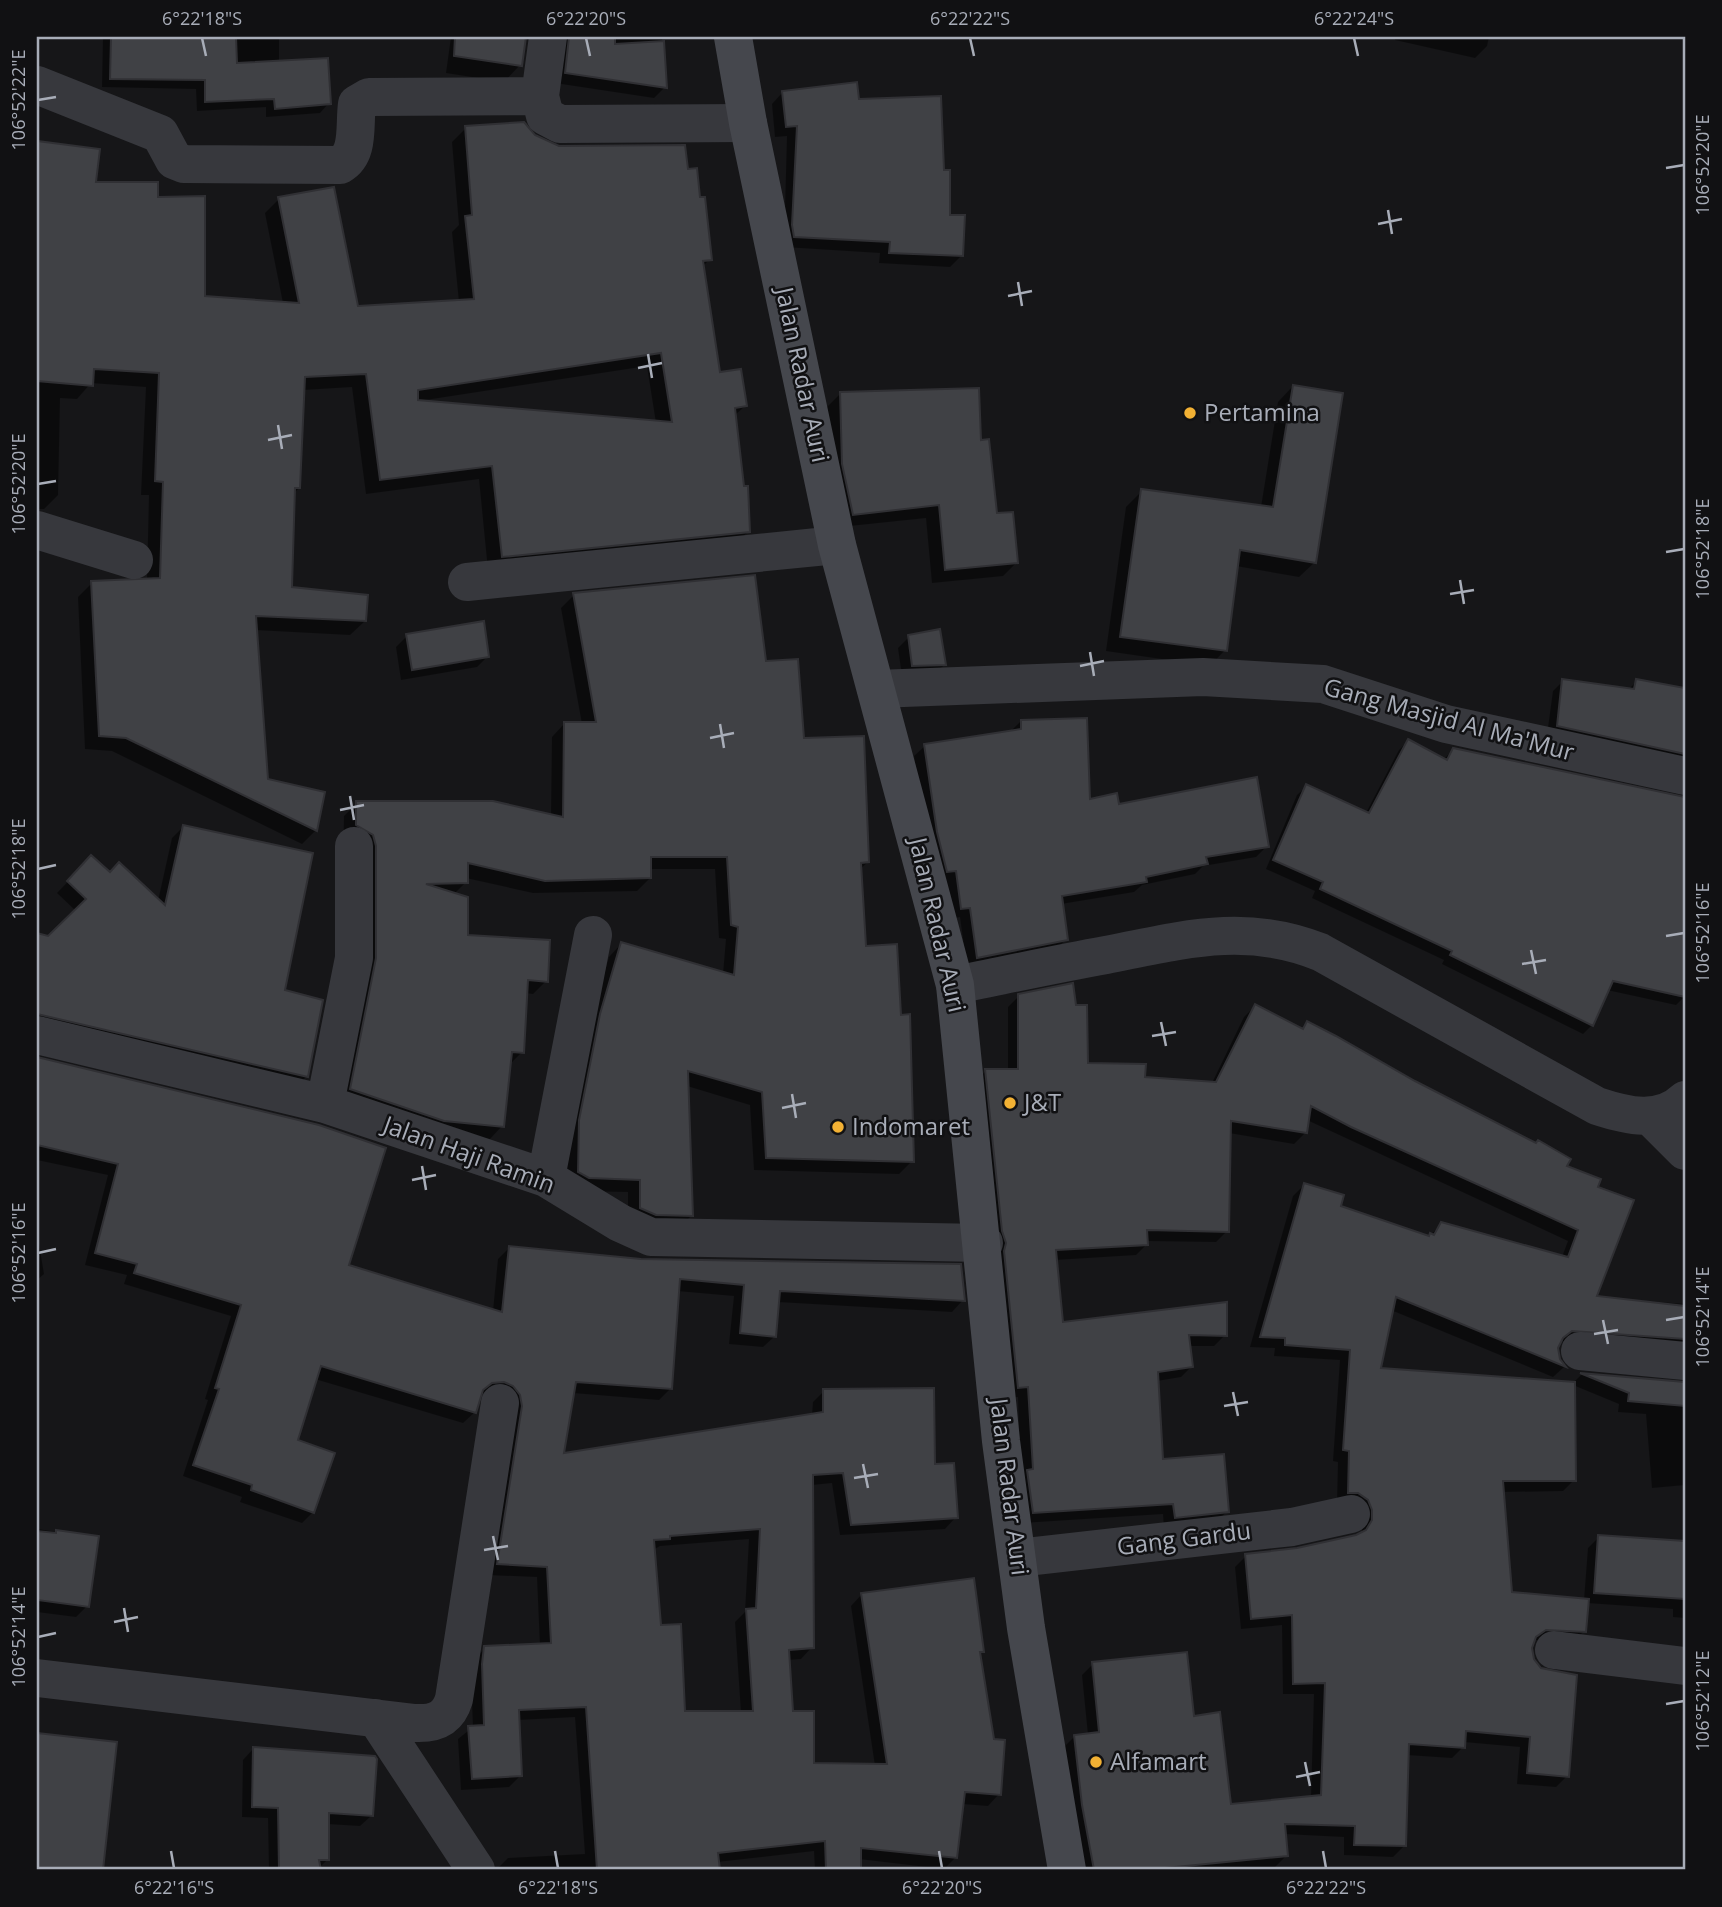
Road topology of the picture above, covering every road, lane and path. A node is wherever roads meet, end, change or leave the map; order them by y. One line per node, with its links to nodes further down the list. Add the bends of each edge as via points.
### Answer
1 (548, 37): 4 (street)
2 (733, 37): 5 (main road, Jalan Radar Auri)
3 (37, 85): 4 (street, via 160,134 174,160 223,165 340,165 354,150 357,104 369,97)
4 (540, 96): 5 (street, via 545,116 560,124)
5 (748, 123): 7 (main road, Jalan Radar Auri)
6 (37, 530): 8 (street)
7 (837, 545): 9 (street); 10 (main road, Jalan Radar Auri)
8 (134, 560)
9 (467, 583)
10 (876, 689): 11 (street, Gang Masjid Al Ma'Mur, via 1203,677 1323,684 1446,724); 14 (main road, Jalan Radar Auri)
11 (1685, 776)
12 (354, 846): 17 (street, via 354,958)
13 (593, 935): 20 (street)
14 (955, 985): 18 (street, via 1202,936 1291,940 1597,1106 1626,1116); 21 (main road, Jalan Radar Auri)
15 (37, 1035): 17 (street, Jalan Haji Ramin)
16 (1685, 1100): 18 (street)
17 (325, 1104): 20 (street, Jalan Haji Ramin)
18 (1650, 1116): 19 (street)
19 (1685, 1151)
20 (546, 1178): 21 (street, Jalan Haji Ramin, via 650,1237)
21 (984, 1243): 26 (main road, Jalan Radar Auri, via 1001,1441)
22 (1580, 1351): 23 (street)
23 (1685, 1361)
24 (500, 1403): 30 (street, via 451,1710 443,1718 424,1723)
25 (1351, 1514): 26 (street, Gang Gardu, via 1292,1527)
26 (1017, 1558): 32 (main road, Jalan Radar Auri)
27 (1554, 1650): 28 (street)
28 (1685, 1666)
29 (37, 1678): 30 (street)
30 (376, 1717): 31 (street)
31 (476, 1870)
32 (1067, 1870)

